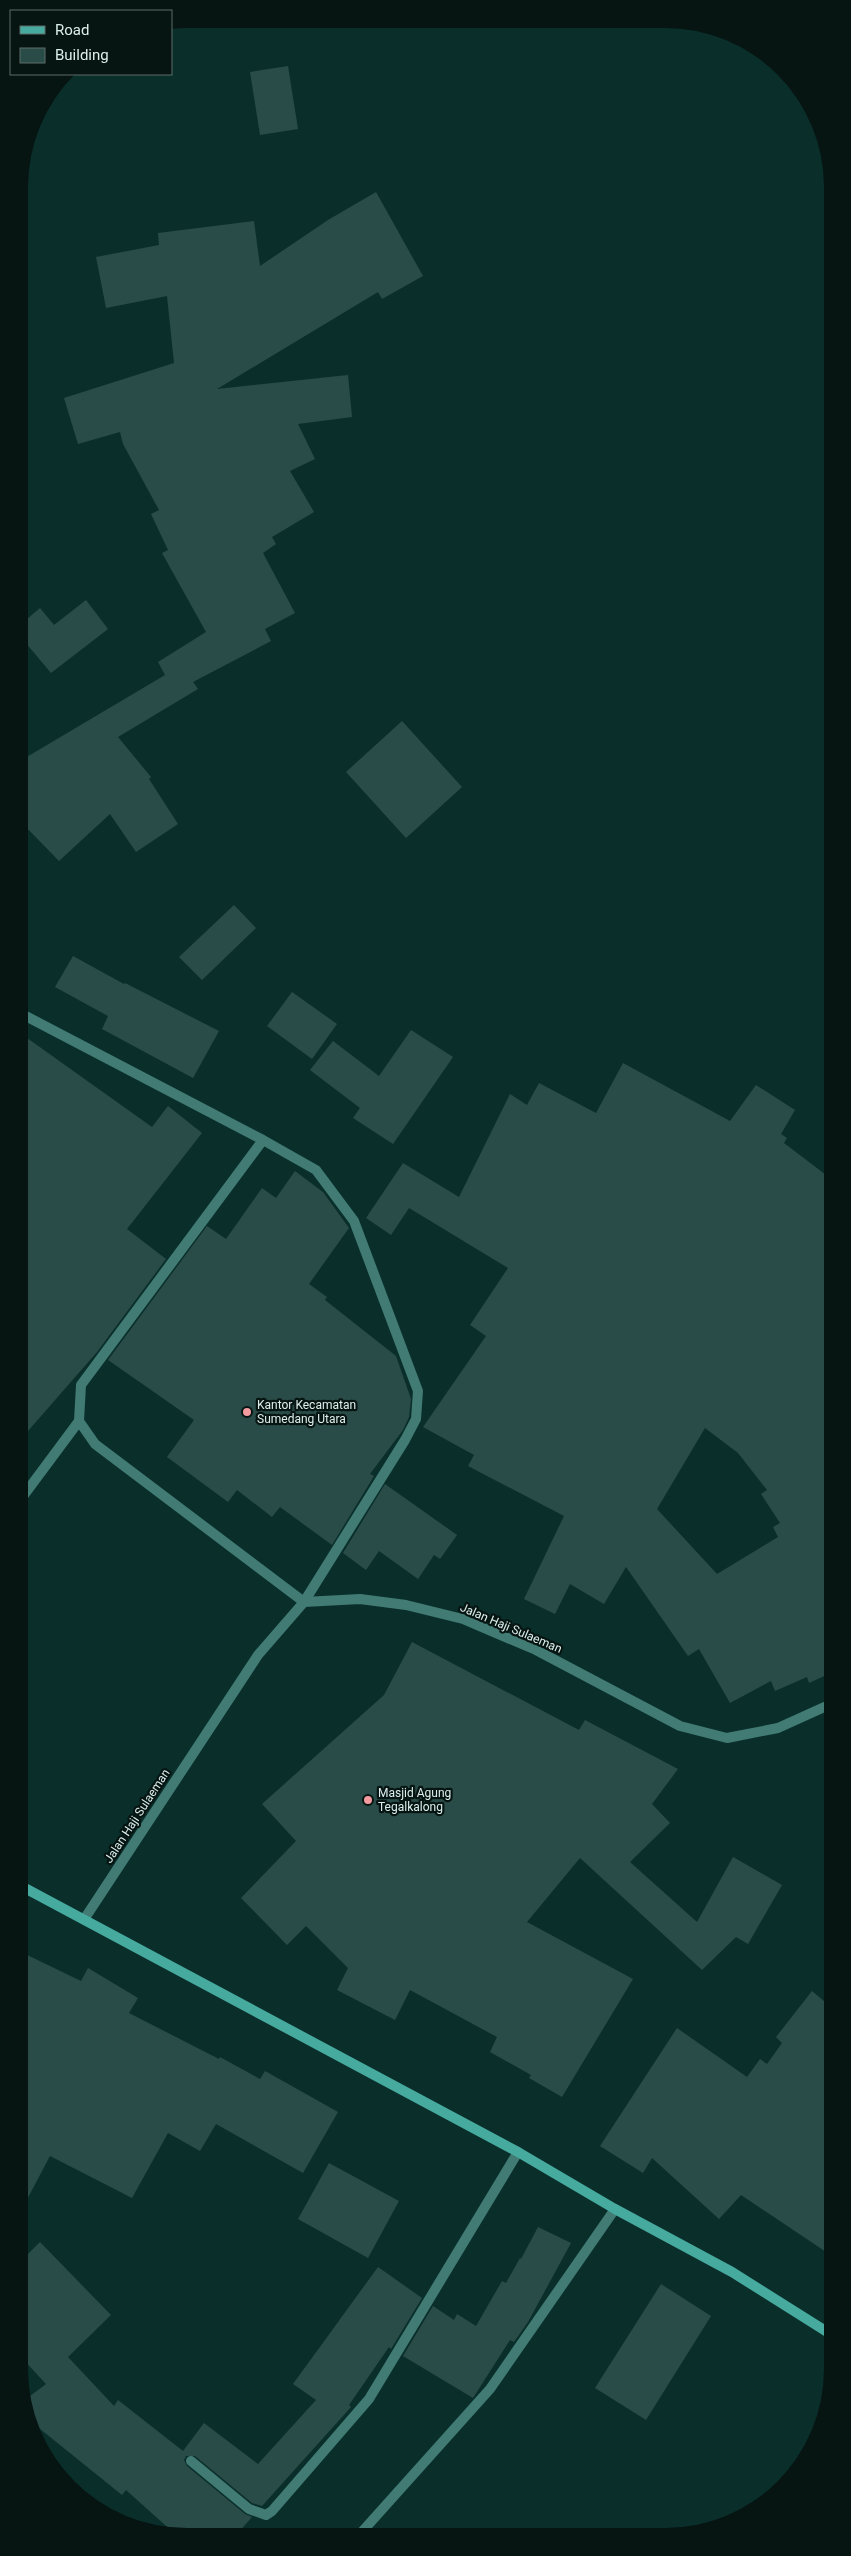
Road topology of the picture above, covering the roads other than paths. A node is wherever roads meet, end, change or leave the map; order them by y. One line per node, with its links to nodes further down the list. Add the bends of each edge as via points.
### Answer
1 (28, 1017): 2 (street)
2 (263, 1140): 3 (street, via 81,1385); 5 (street, via 316,1170 354,1221 418,1391 416,1419 405,1440)
3 (79, 1421): 4 (street); 5 (street, via 95,1444)
4 (28, 1490)
5 (304, 1602): 6 (street, Jalan Haji Sulaeman, via 360,1599 406,1605 463,1619 536,1650 680,1726 727,1738 778,1728); 8 (street, Jalan Haji Sulaeman, via 258,1655)
6 (823, 1707)
7 (28, 1889): 8 (main road)
8 (86, 1918): 9 (main road)
9 (518, 2152): 10 (main road); 12 (street, via 369,2399 272,2511 266,2515 249,2509)
10 (615, 2209): 11 (main road, via 732,2272); 13 (street, via 490,2389)
11 (823, 2329)
12 (191, 2461)
13 (365, 2528)

